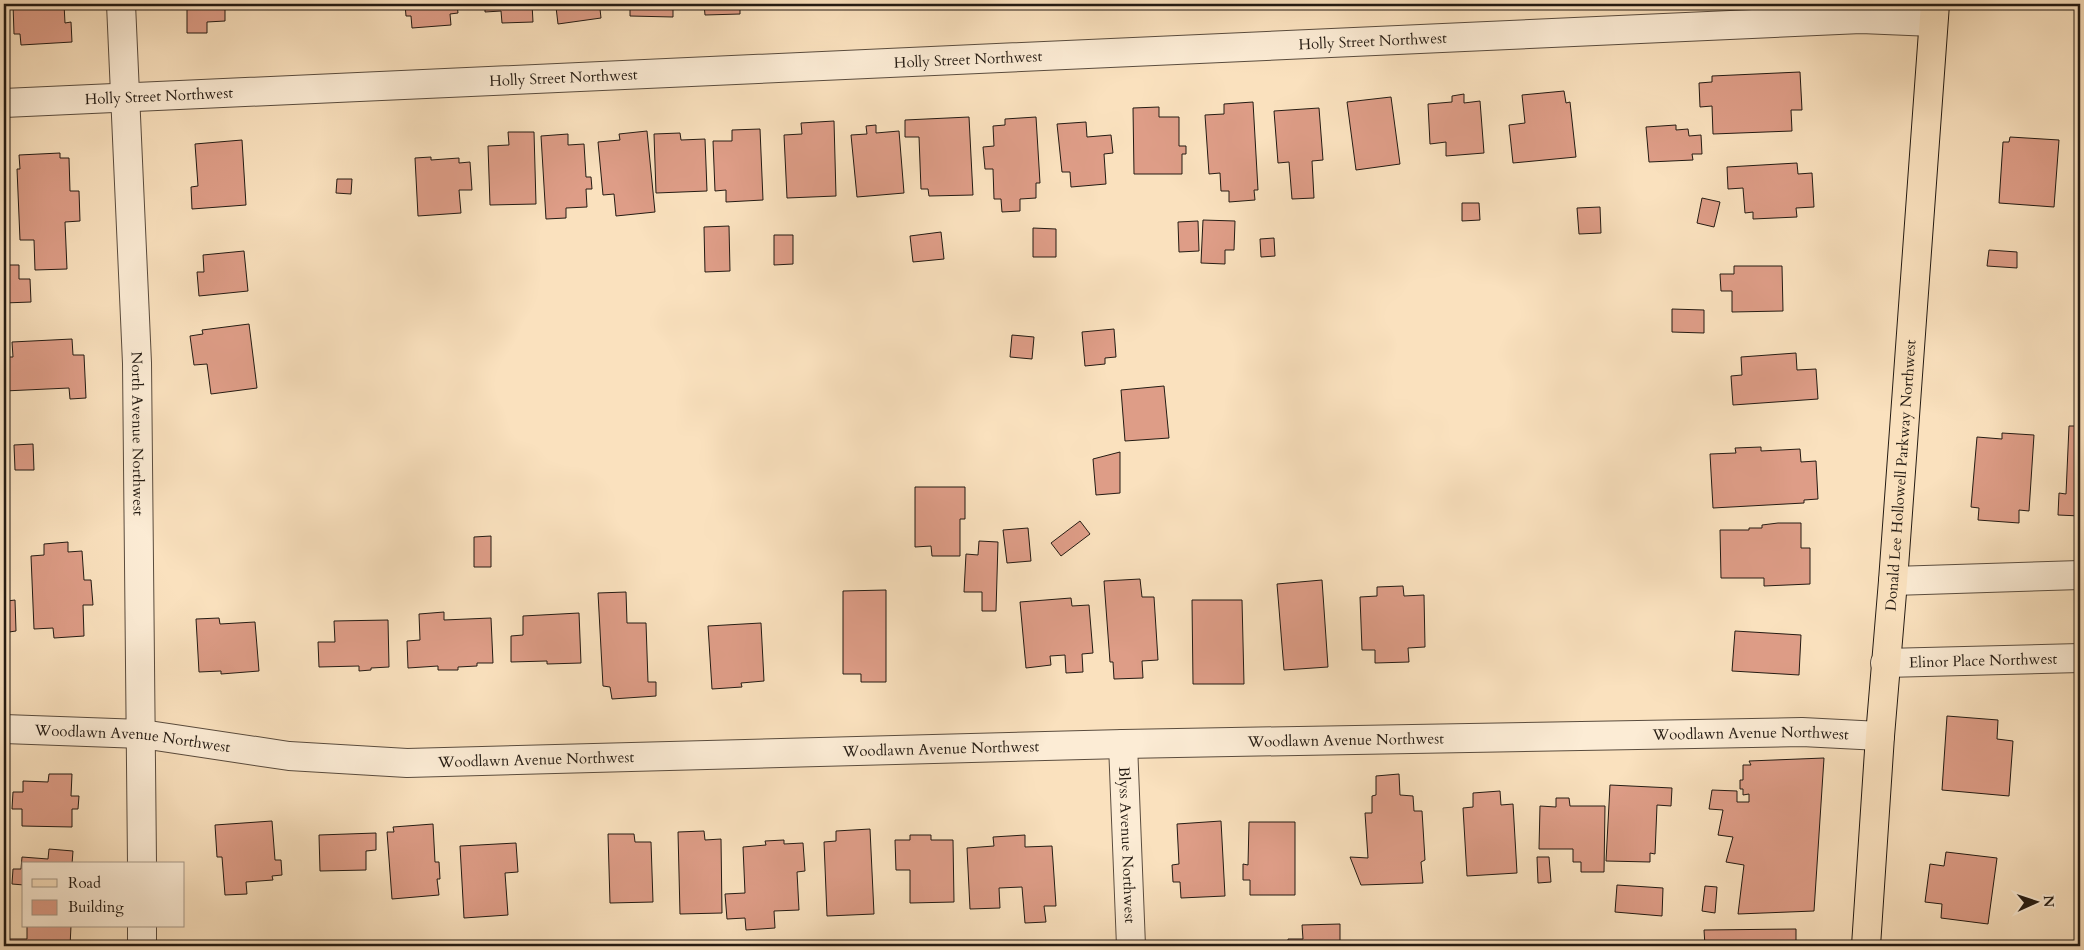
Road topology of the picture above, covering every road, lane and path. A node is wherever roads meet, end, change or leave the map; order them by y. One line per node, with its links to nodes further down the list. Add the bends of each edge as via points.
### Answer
1 (122, 4): 3 (street, North Avenue Northwest)
2 (1934, 13): 3 (street, Holly Street Northwest, via 1861,19); 6 (main road, Donald Lee Hollowell Parkway Northwest)
3 (126, 97): 4 (street, Holly Street Northwest); 10 (street, North Avenue Northwest, via 136,364)
4 (4, 104)
5 (2080, 574): 6 (street)
6 (1893, 581): 8 (main road, Donald Lee Hollowell Parkway Northwest)
7 (2080, 658): 8 (street, Elinor Place Northwest)
8 (1885, 663): 11 (main road, Donald Lee Hollowell Parkway Northwest)
9 (4, 729): 10 (street, Woodlawn Avenue Northwest)
10 (142, 734): 12 (street, Woodlawn Avenue Northwest, via 290,756 407,763); 13 (street, North Avenue Northwest)
11 (1880, 736): 12 (street, Woodlawn Avenue Northwest, via 1802,732); 17 (main road, Donald Lee Hollowell Parkway Northwest)
12 (1123, 744): 16 (street, Blyss Avenue Northwest)
13 (142, 862)
14 (142, 928): 15 (street)
15 (142, 946)
16 (1131, 946)
17 (1866, 946)

